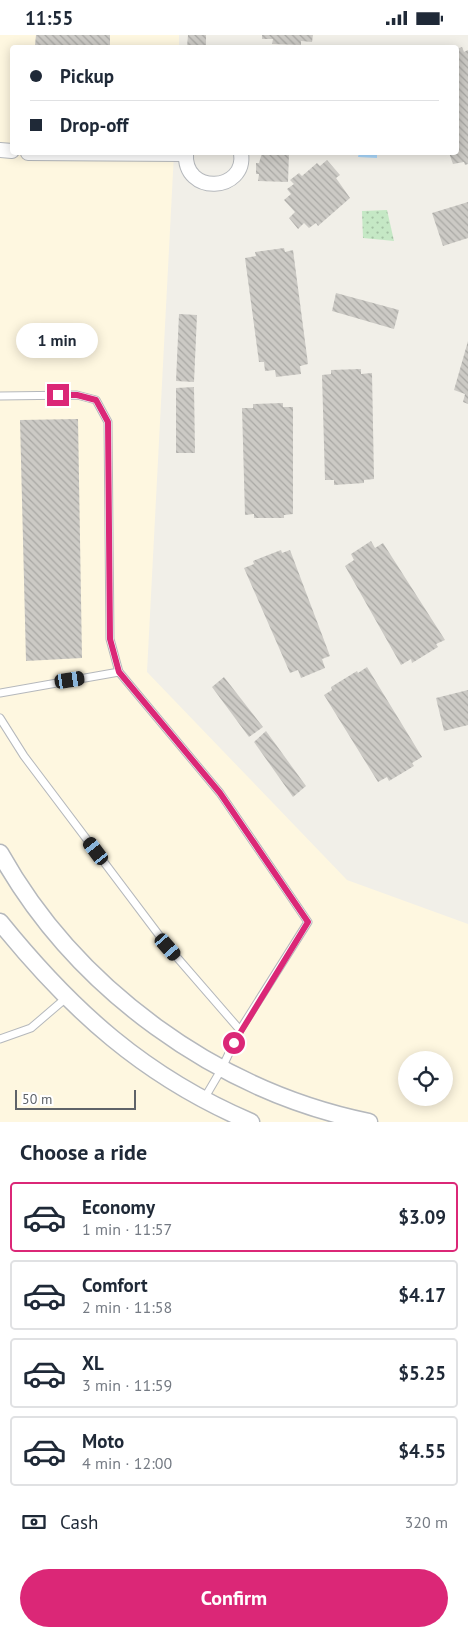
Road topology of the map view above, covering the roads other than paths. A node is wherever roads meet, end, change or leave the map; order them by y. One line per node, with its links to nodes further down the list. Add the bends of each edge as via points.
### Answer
1 (186, 155): 2 (street, via 190,171 203,182 212,184 223,183 233,177 239,168)
2 (241, 155)
3 (0, 395): 4 (lane, via 77,395 96,400 108,422 110,639)
4 (119, 672): 5 (lane); 10 (lane, via 220,793 308,922)
5 (0, 693)
6 (0, 717): 10 (lane, via 24,756 168,947)
7 (0, 853): 12 (street, via 44,920 82,962 126,1003)
8 (0, 922): 9 (street)
9 (66, 998): 11 (lane, via 31,1028); 13 (street, via 126,1050)
10 (240, 1030): 12 (lane)
11 (0, 1039)
12 (221, 1070): 13 (lane); 15 (street, via 329,1113)
13 (203, 1099): 14 (street)
14 (251, 1122)
15 (369, 1122)

